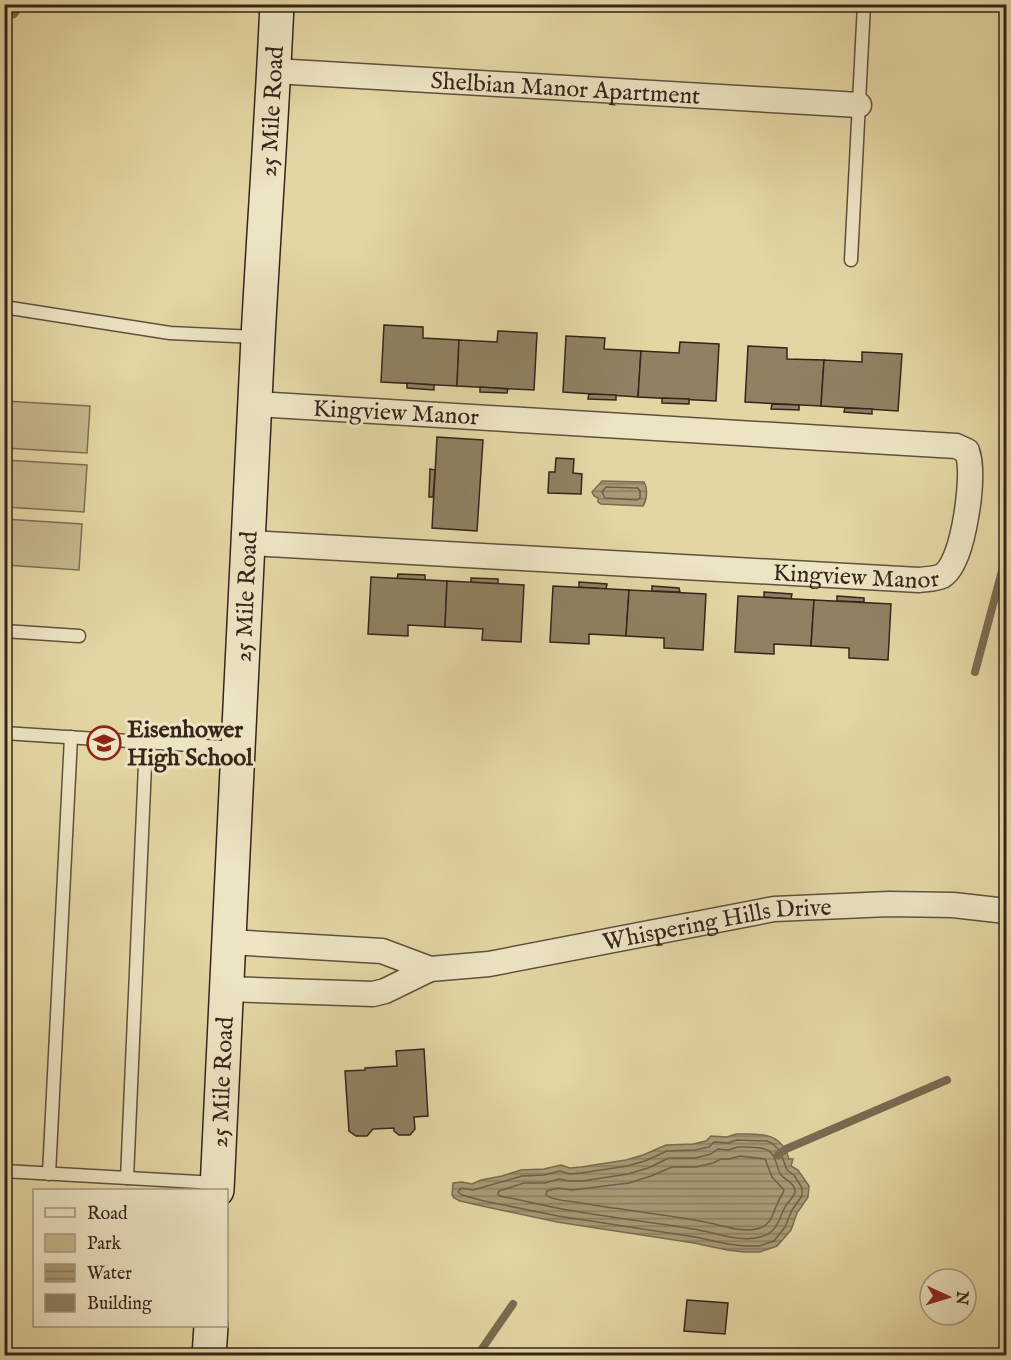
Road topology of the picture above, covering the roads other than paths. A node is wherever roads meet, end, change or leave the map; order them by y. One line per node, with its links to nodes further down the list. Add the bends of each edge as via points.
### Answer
1 (277, 4): 3 (street, 25 Mile Road)
2 (864, 4): 4 (lane)
3 (274, 71): 4 (street, Shelbian Manor Apartment); 7 (street, 25 Mile Road)
4 (859, 105): 5 (lane)
5 (851, 260)
6 (4, 307): 7 (lane, via 170,333)
7 (258, 337): 8 (street, 25 Mile Road)
8 (256, 404): 9 (street, 25 Mile Road); 9 (street, Kingview Manor, via 956,446 967,451 971,467 966,516 953,564 942,576 919,580)
9 (248, 543): 15 (street, 25 Mile Road)
10 (4, 631): 11 (lane)
11 (79, 636)
12 (4, 733): 13 (lane)
13 (71, 737): 14 (lane); 21 (lane)
14 (146, 742): 15 (lane); 22 (lane)
15 (238, 748): 17 (street, 25 Mile Road)
16 (1006, 911): 18 (street, Whispering Hills Drive, via 889,904 774,909 489,964)
17 (229, 942): 18 (street, Whispering Hills Drive, via 382,951); 19 (street, 25 Mile Road)
18 (430, 969): 19 (street, Whispering Hills Drive, via 373,994)
19 (226, 989): 23 (street, 25 Mile Road)
20 (4, 1171): 21 (lane)
21 (49, 1174): 22 (lane)
22 (128, 1178): 23 (lane)
23 (217, 1187)
24 (211, 1327): 25 (street)
25 (209, 1356)

